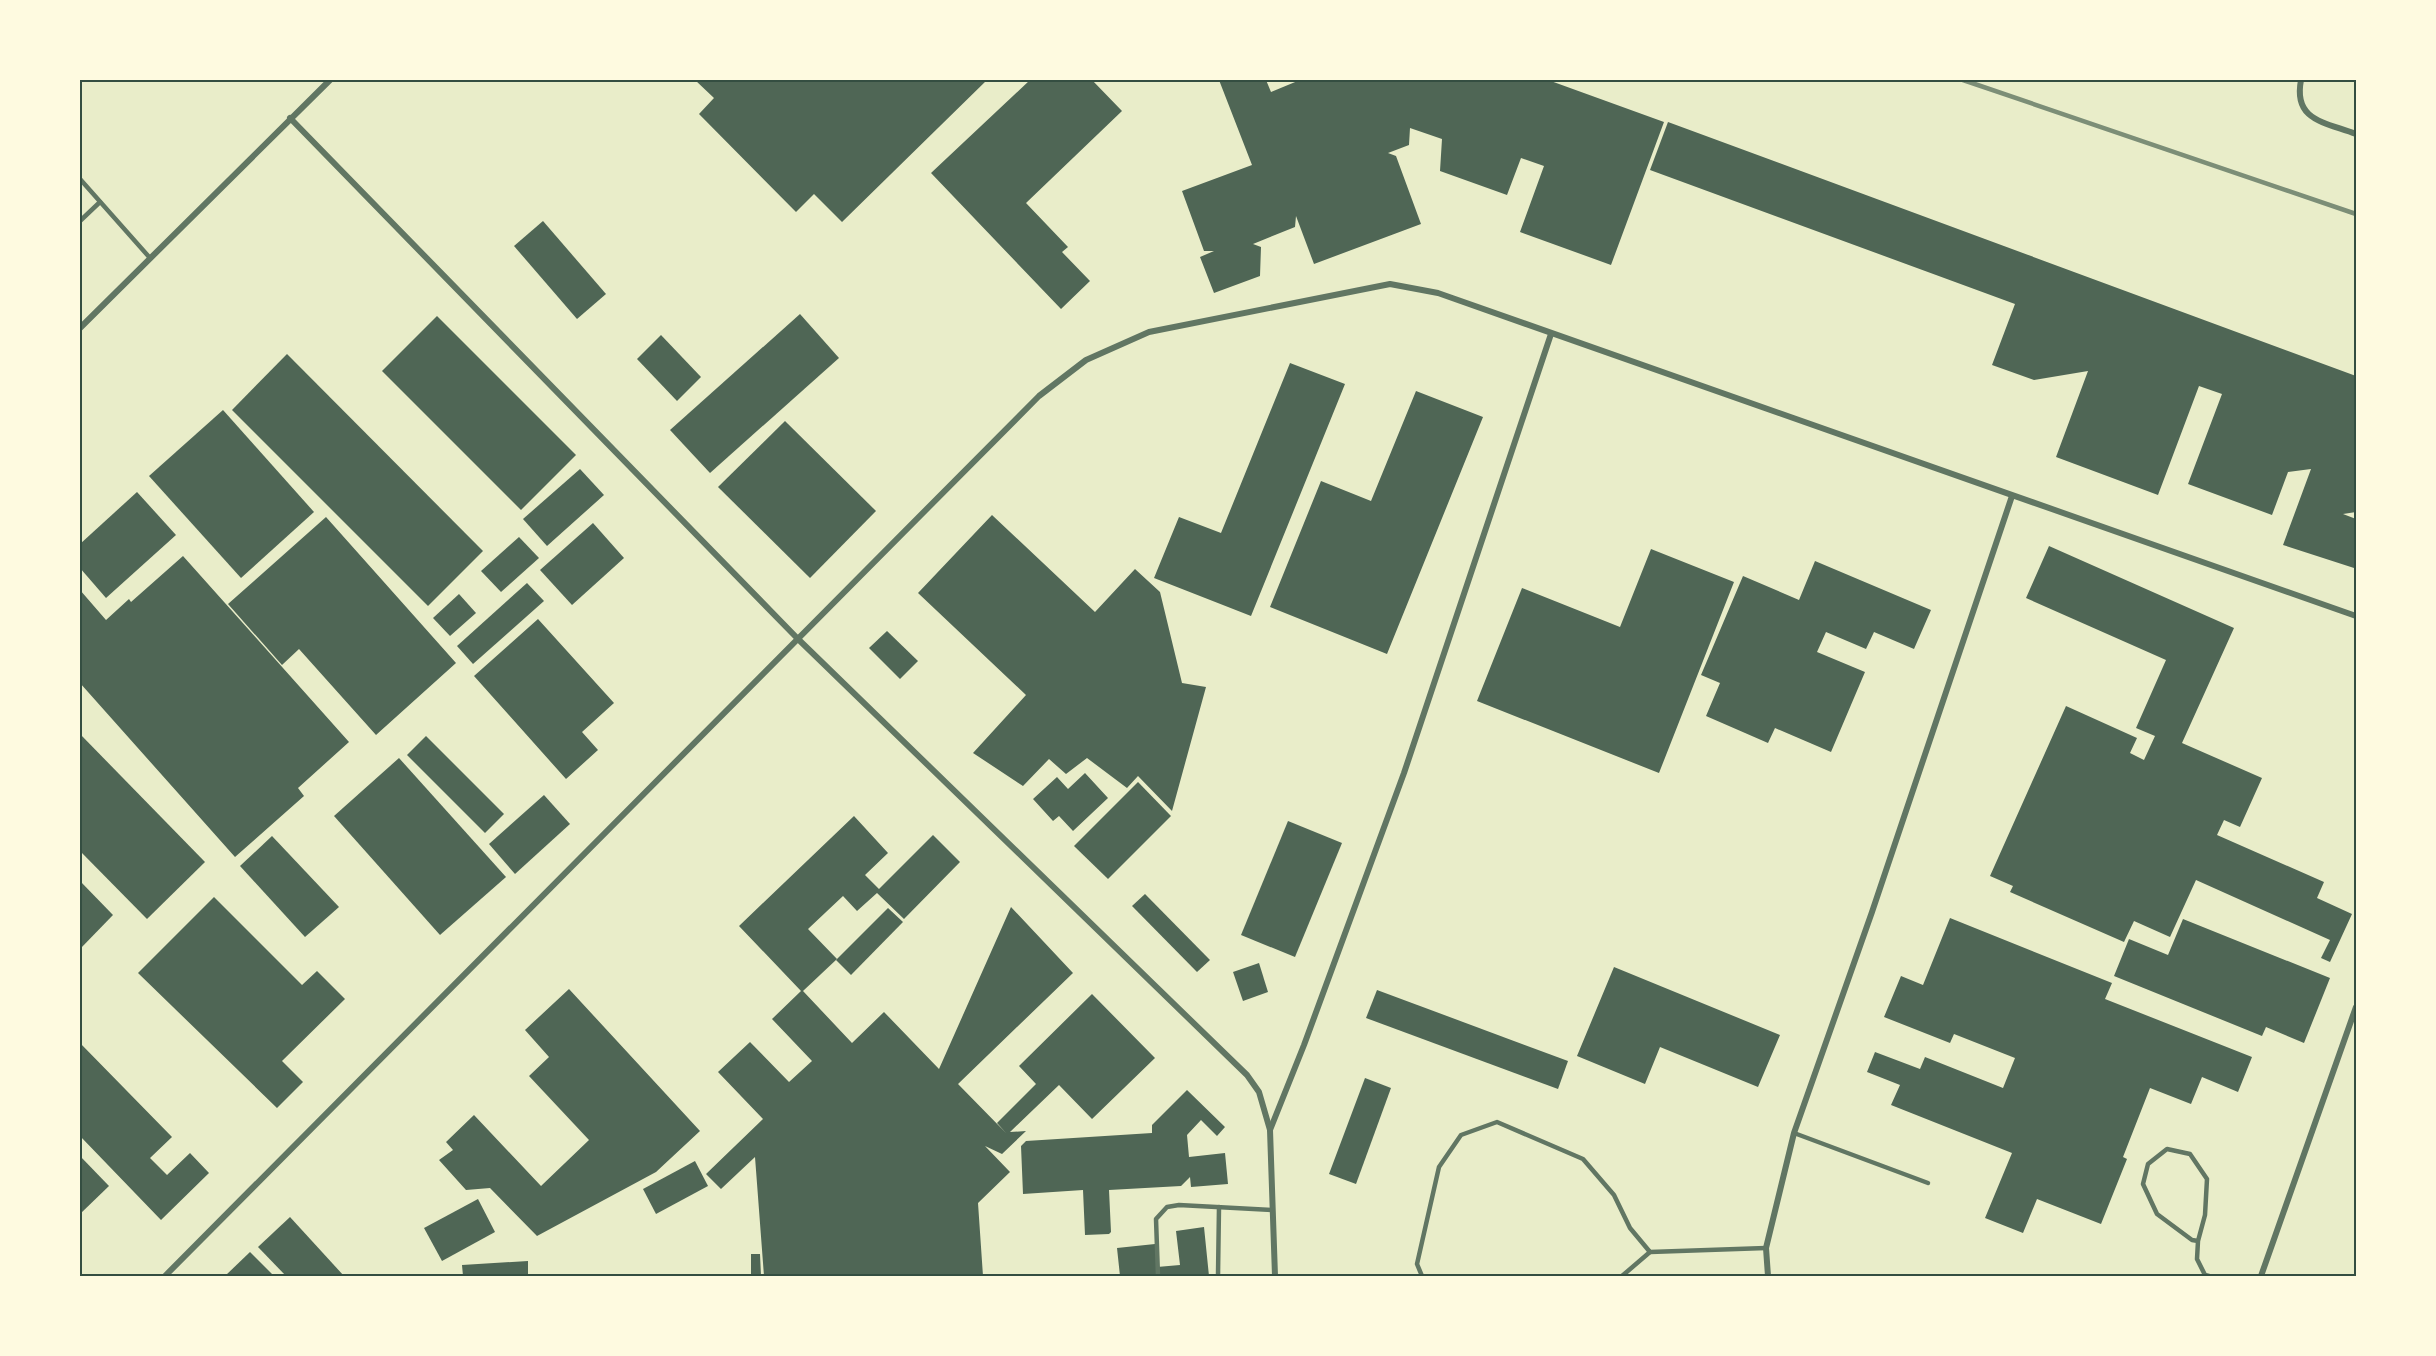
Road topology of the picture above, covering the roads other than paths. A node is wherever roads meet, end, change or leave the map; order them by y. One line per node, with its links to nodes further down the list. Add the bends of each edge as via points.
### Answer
1 (330, 80): 3 (street)
2 (2301, 80): 4 (street, via 2301,107 2315,119)
3 (290, 118): 8 (street); 13 (street)
4 (2356, 134)
5 (80, 178): 6 (lane)
6 (100, 202): 7 (lane); 8 (lane)
7 (80, 221)
8 (150, 258): 9 (street)
9 (80, 328)
10 (1551, 334): 11 (street); 13 (street, via 1438,293 1390,284 1149,332 1086,360 1039,396); 15 (street, via 1404,773)
11 (2012, 496): 12 (street); 16 (street)
12 (2356, 616)
13 (798, 639): 15 (street, via 1247,1076 1259,1092); 23 (street)
14 (2356, 1007): 31 (street)
15 (1270, 1130): 19 (street)
16 (1794, 1133): 17 (lane); 21 (street)
17 (1928, 1183)
18 (1218, 1207): 19 (lane); 24 (lane, via 1179,1205 1160,1212 1156,1219); 25 (lane)
19 (1272, 1210): 26 (street)
20 (2198, 1240): 20 (lane, via 2205,1215 2207,1179 2190,1154 2167,1149 2148,1164 2143,1184 2157,1214 2192,1240); 30 (lane, via 2197,1259)
21 (1766, 1248): 22 (lane); 29 (street)
22 (1650, 1252): 27 (lane, via 1630,1228 1614,1195 1583,1159 1497,1122 1461,1135 1439,1167 1417,1264); 28 (lane)
23 (165, 1276)
24 (1158, 1276)
25 (1218, 1276)
26 (1275, 1276)
27 (1422, 1276)
28 (1622, 1276)
29 (1768, 1276)
30 (2209, 1276)
31 (2261, 1276)

